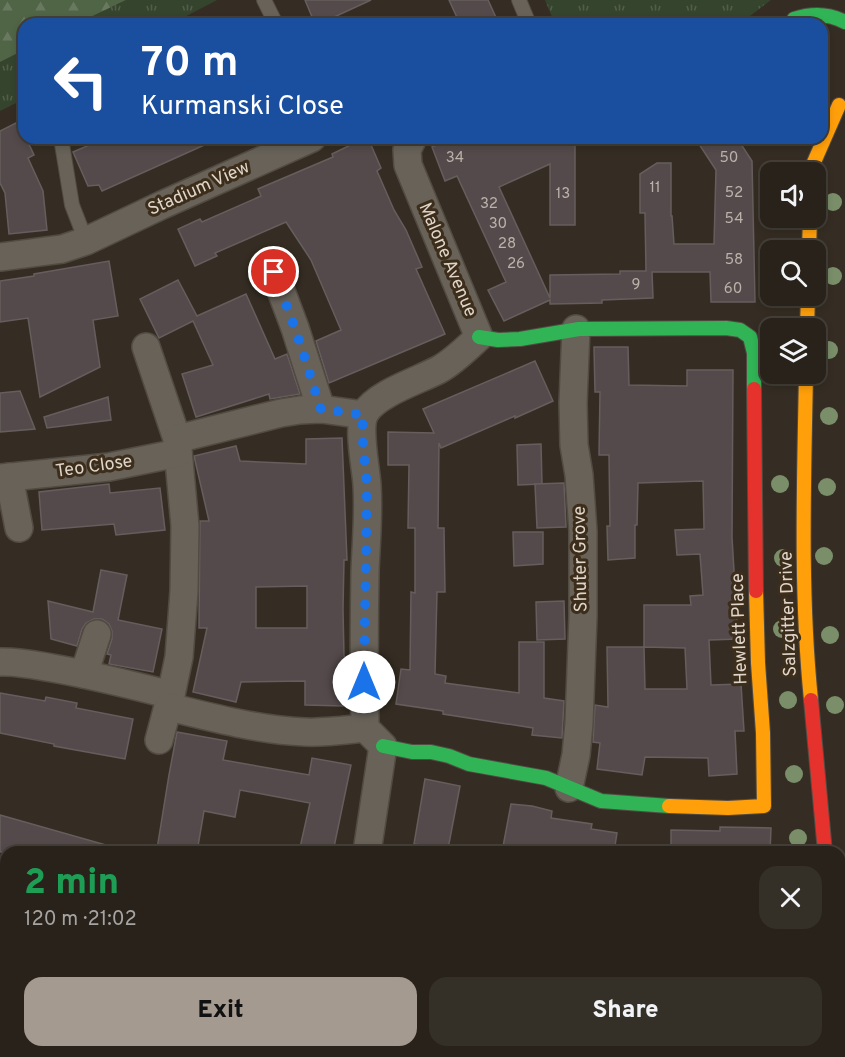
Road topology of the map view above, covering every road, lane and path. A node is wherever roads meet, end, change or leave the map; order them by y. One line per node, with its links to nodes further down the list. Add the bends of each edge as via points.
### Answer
1 (264, 0): 4 (lane)
2 (519, 0): 5 (lane)
3 (804, 0): 6 (street)
4 (273, 18)
5 (526, 18)
6 (794, 18)
7 (799, 18): 8 (street, via 829,15)
8 (845, 22)
9 (842, 103): 10 (street)
10 (828, 134)
11 (62, 144): 18 (lane, via 72,205)
12 (299, 144): 18 (street, Stadium View)
13 (410, 144): 22 (street, Malone Avenue, via 408,165)
14 (823, 144): 17 (street)
15 (805, 148): 16 (street)
16 (809, 162)
17 (815, 162)
18 (86, 241): 19 (street, Stadium View, via 62,249)
19 (0, 257)
20 (274, 272): 25 (street)
21 (576, 329): 22 (street, Hewlett Place, via 522,339); 36 (street, Shuter Grove, via 574,446 583,531 583,616 579,723); 36 (street, Hewlett Place, via 726,328 740,330 750,337 754,353 755,568 764,806 617,804)
22 (479, 337): 26 (street, Malone Avenue, via 441,368 388,394)
23 (146, 346): 27 (street)
24 (806, 384): 38 (street, Salzgitter Drive, via 808,670)
25 (321, 409): 26 (street, Teo Close); 27 (street, Teo Close, via 281,413)
26 (364, 415): 34 (street, via 364,632)
27 (177, 446): 28 (street, Teo Close, via 109,467); 33 (street, via 185,526 184,591 179,657)
28 (5, 478): 29 (street, Teo Close)
29 (19, 528)
30 (97, 634): 32 (street)
31 (0, 662): 32 (street)
32 (84, 674): 33 (street)
33 (170, 701): 34 (street, via 244,725); 35 (street)
34 (374, 737): 36 (street, Hewlett Place, via 412,752 431,752 468,764 546,778); 37 (street)
35 (159, 740)
36 (569, 788)
37 (367, 846)
38 (825, 846)

